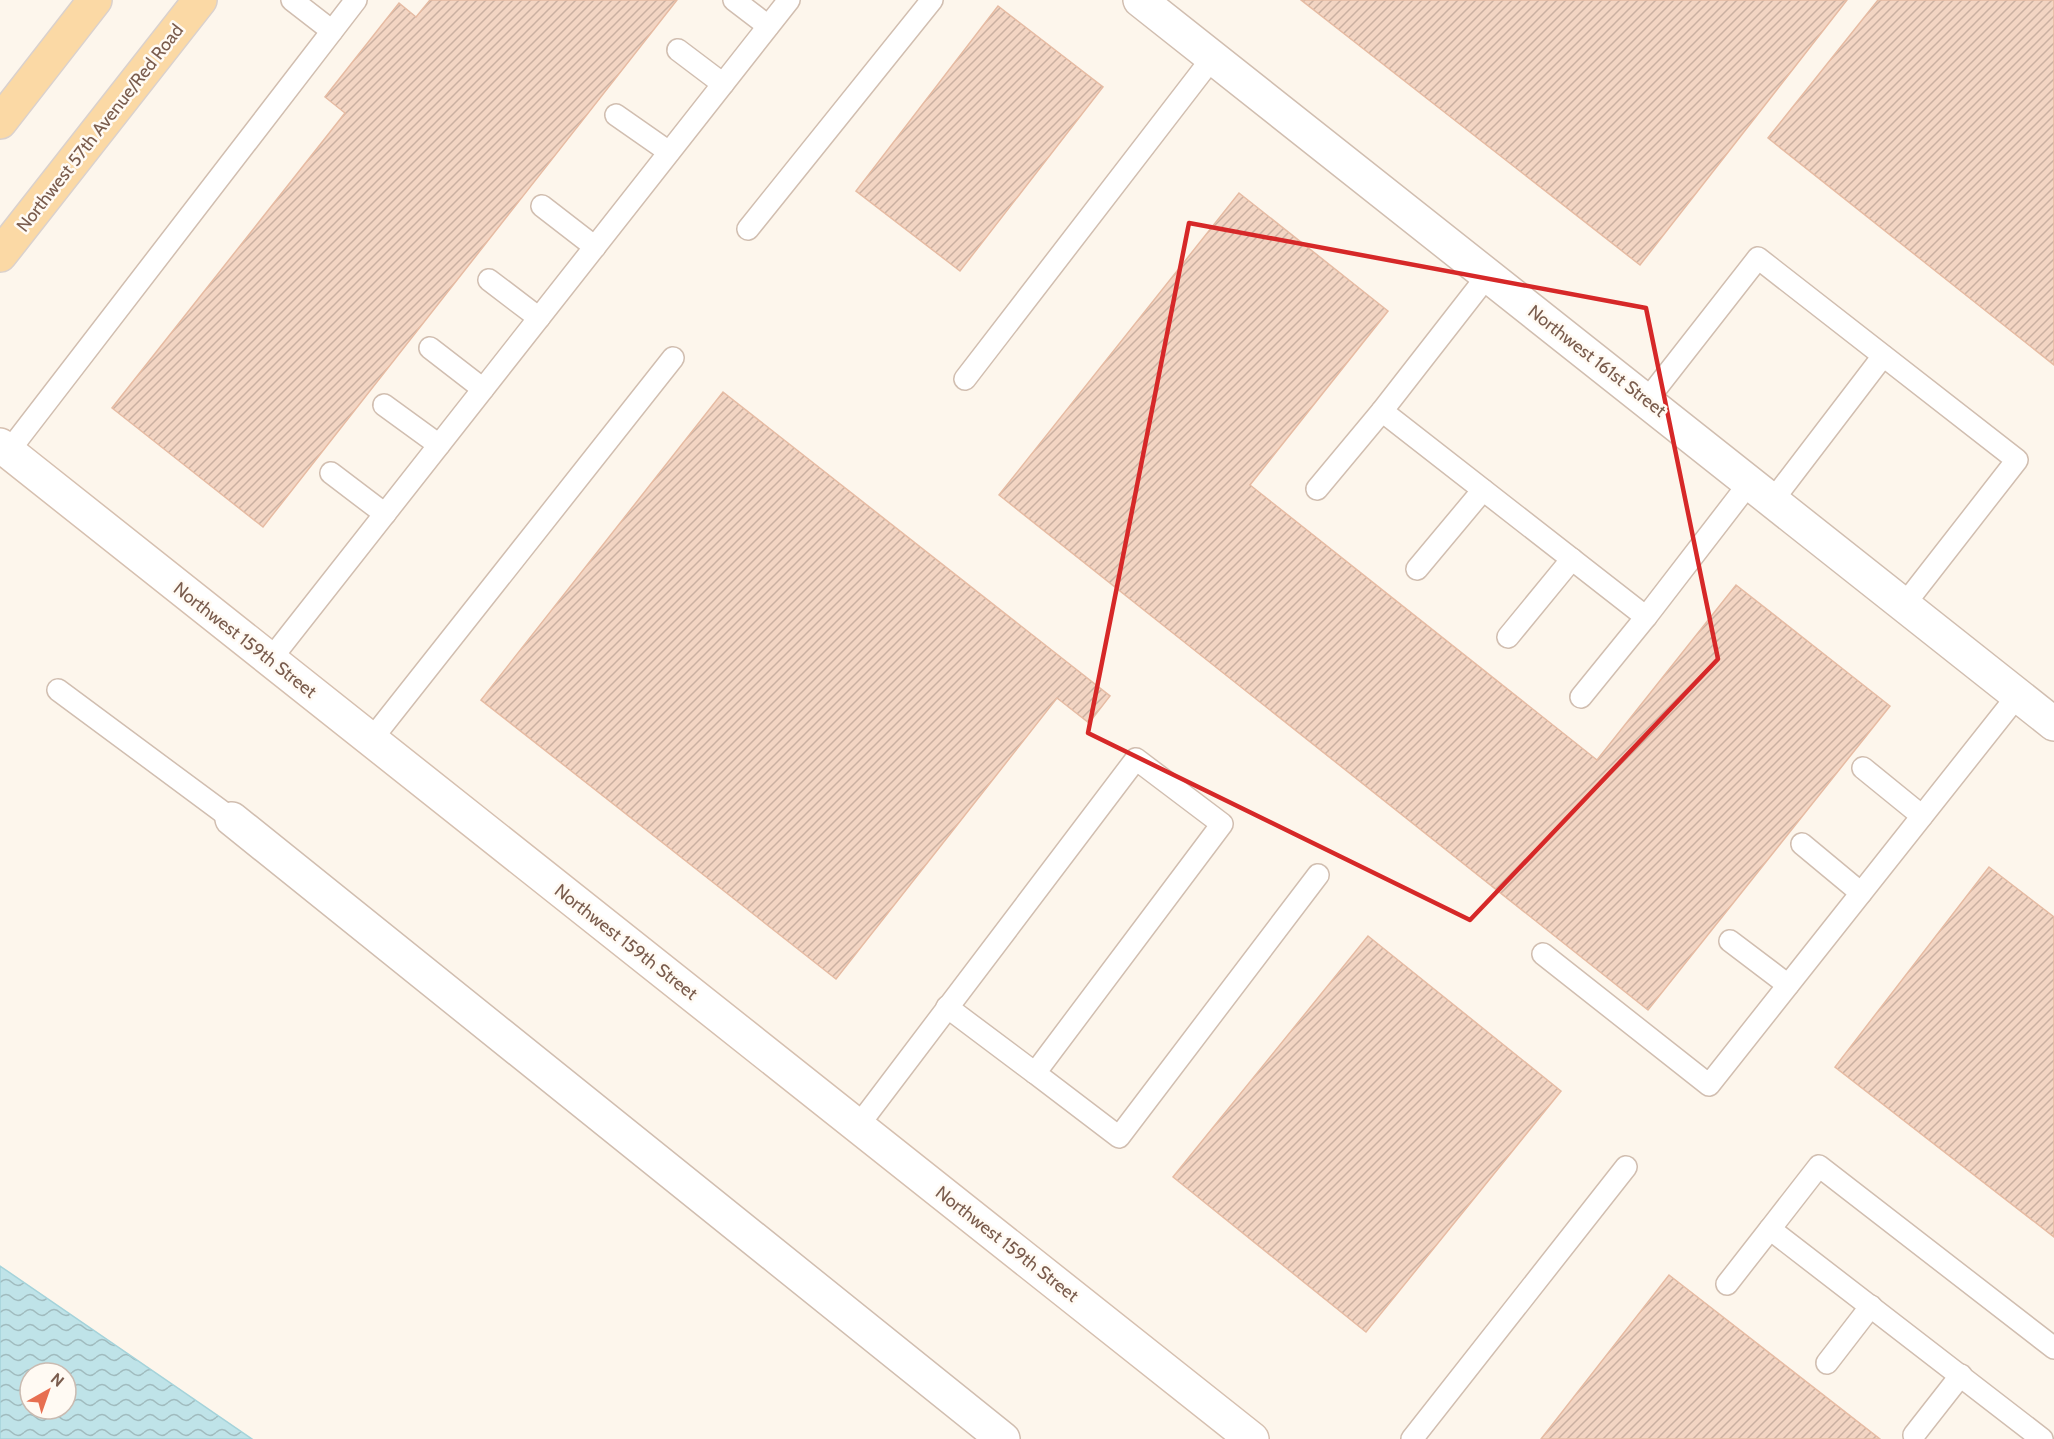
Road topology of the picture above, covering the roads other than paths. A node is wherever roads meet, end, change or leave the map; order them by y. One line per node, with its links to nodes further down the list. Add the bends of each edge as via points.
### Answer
1 (95, 0): 15 (main road)
2 (200, 0): 20 (main road, Northwest 57th Avenue/Red Road)
3 (292, 0): 10 (lane)
4 (356, 0): 10 (lane)
5 (734, 0): 9 (lane)
6 (789, 0): 9 (lane)
7 (932, 0): 18 (lane)
8 (1140, 0): 12 (street, Northwest 161st Street)
9 (768, 26): 13 (lane)
10 (332, 31): 33 (lane)
11 (678, 50): 13 (lane)
12 (1213, 57): 21 (street, Northwest 161st Street); 27 (lane)
13 (723, 84): 16 (lane)
14 (616, 115): 16 (lane)
15 (0, 122)
16 (669, 152): 19 (lane)
17 (542, 206): 19 (lane)
18 (748, 229)
19 (595, 248): 23 (lane)
20 (0, 255)
21 (1488, 275): 29 (street, Northwest 161st Street); 31 (lane)
22 (489, 280): 23 (lane)
23 (539, 318): 28 (lane)
24 (430, 348): 28 (lane)
25 (1883, 356): 29 (lane, via 1758,258); 37 (lane); 41 (lane, via 2017,460)
26 (673, 358): 49 (lane)
27 (965, 380)
28 (483, 389): 32 (lane)
29 (1647, 400): 37 (street, Northwest 161st Street)
30 (384, 405): 32 (lane)
31 (1382, 411): 35 (lane); 36 (lane)
32 (439, 445): 38 (lane)
33 (4, 448): 44 (street, Northwest 159th Street)
34 (331, 473): 38 (lane)
35 (1317, 489)
36 (1483, 490): 39 (lane); 40 (lane)
37 (1762, 491): 41 (street, Northwest 161st Street); 42 (lane)
38 (385, 513): 44 (lane)
39 (1572, 559): 42 (lane); 43 (lane)
40 (1417, 569)
41 (1904, 605): 46 (street, Northwest 161st Street)
42 (1646, 617): 47 (lane)
43 (1508, 637)
44 (270, 660): 49 (street, Northwest 159th Street)
45 (58, 690): 52 (lane)
46 (2018, 694): 48 (street, Northwest 161st Street); 51 (lane)
47 (1581, 697)
48 (2053, 720)
49 (371, 740): 61 (street, Northwest 159th Street)
50 (1863, 768): 51 (lane)
51 (1922, 816): 55 (lane)
52 (232, 819): 70 (street)
53 (1802, 844): 55 (lane)
54 (1318, 875): 60 (lane, via 1119,1137)
55 (1861, 893): 58 (lane)
56 (1730, 941): 58 (lane)
57 (1543, 954): 58 (lane, via 1709,1085)
58 (1788, 985)
59 (947, 1007): 60 (lane); 60 (lane, via 1136,759 1222,824); 61 (lane)
60 (1035, 1073)
61 (858, 1126): 71 (street, Northwest 159th Street)
62 (1626, 1167): 72 (lane)
63 (1770, 1229): 64 (lane); 65 (lane); 66 (lane, via 1819,1166)
64 (1727, 1284)
65 (1871, 1306): 67 (lane); 68 (lane)
66 (2054, 1348)
67 (1827, 1363)
68 (1960, 1376): 69 (lane); 73 (lane)
69 (1914, 1435)
70 (1003, 1439)
71 (1252, 1439)
72 (1412, 1439)
73 (2042, 1439)

